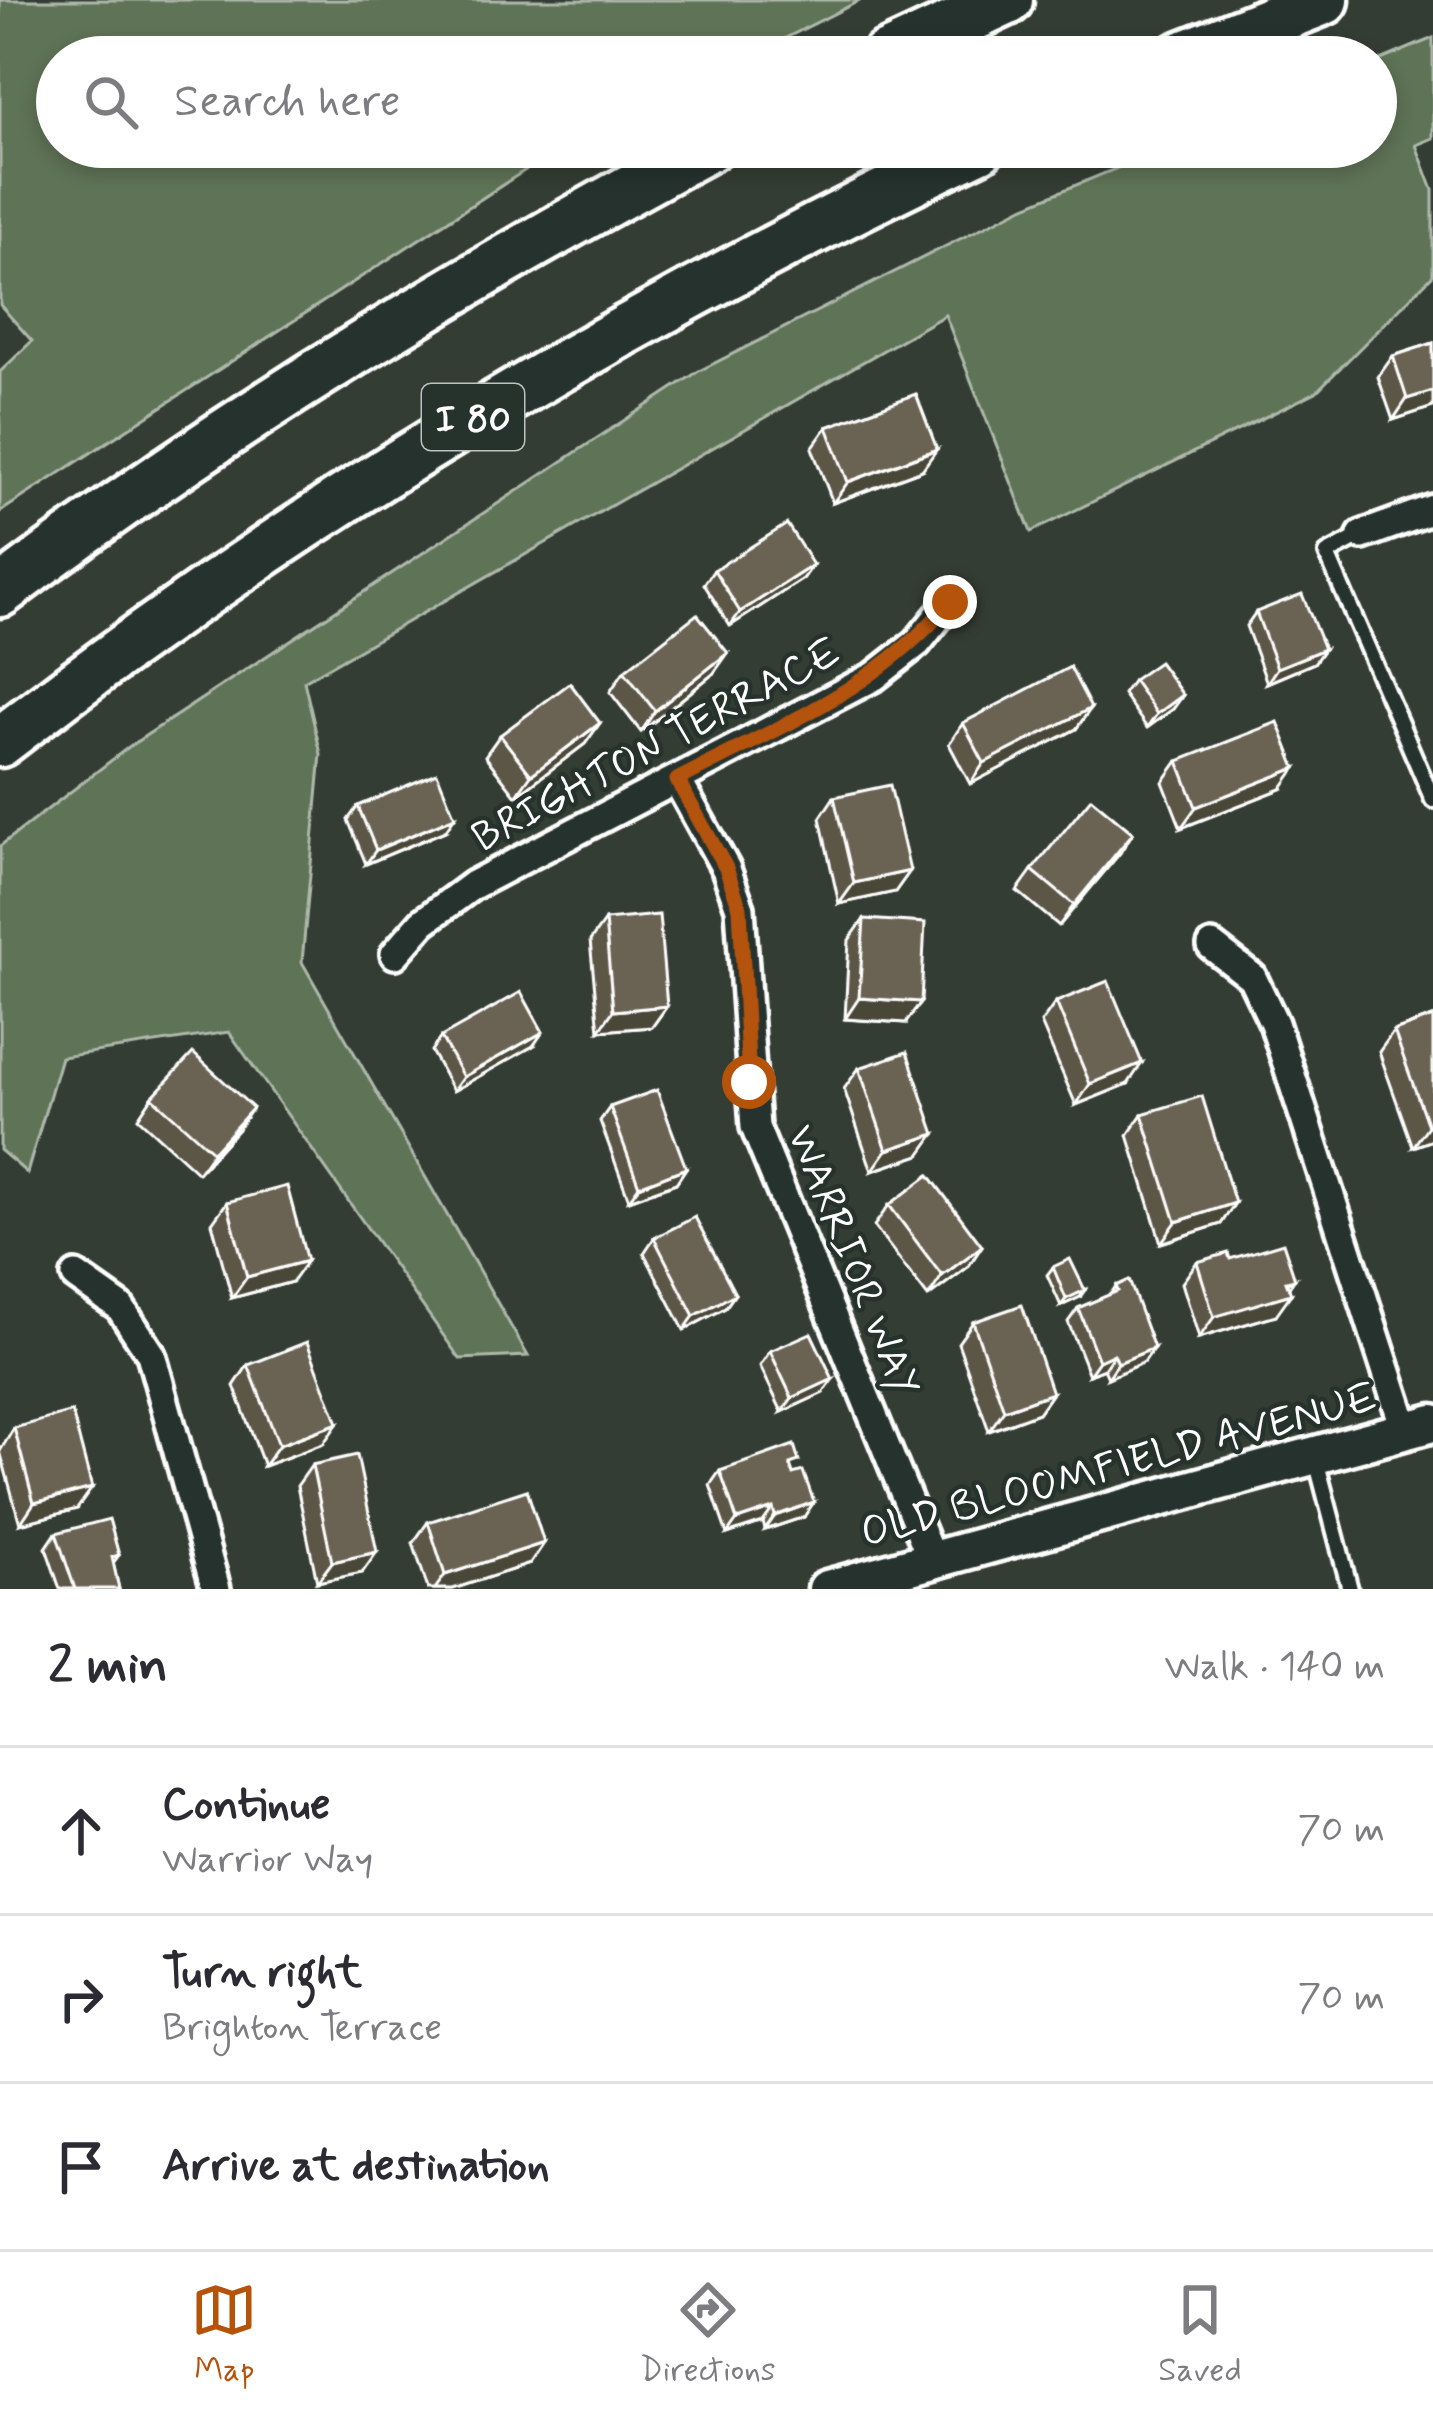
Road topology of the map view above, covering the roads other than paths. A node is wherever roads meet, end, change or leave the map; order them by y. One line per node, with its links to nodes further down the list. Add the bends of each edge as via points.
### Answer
1 (1008, 0): 3 (highway)
2 (1324, 0): 4 (highway)
3 (930, 36)
4 (1233, 36)
5 (670, 168): 9 (highway, via 323,370)
6 (938, 168): 11 (highway, I 80, via 724,275 484,410 198,596)
7 (1433, 509): 8 (street)
8 (1362, 535): 13 (lane, via 1328,554)
9 (0, 592)
10 (950, 602): 12 (street, BRIGHTON TERRACE, via 917,643 874,676)
11 (0, 742)
12 (677, 780): 15 (street, BRIGHTON TERRACE, via 473,885); 19 (street, WARRIOR WAY, via 740,908 755,1127)
13 (1433, 800)
14 (1213, 946): 17 (street, via 1252,977 1274,1023)
15 (395, 954)
16 (76, 1276): 20 (street, via 120,1307 151,1354)
17 (1420, 1427): 18 (street, OLD BLOOMFIELD AVENUE)
18 (1315, 1456): 19 (street, OLD BLOOMFIELD AVENUE); 22 (lane)
19 (913, 1572): 21 (street, OLD BLOOMFIELD AVENUE)
20 (216, 1589)
21 (827, 1589)
22 (1350, 1589)

